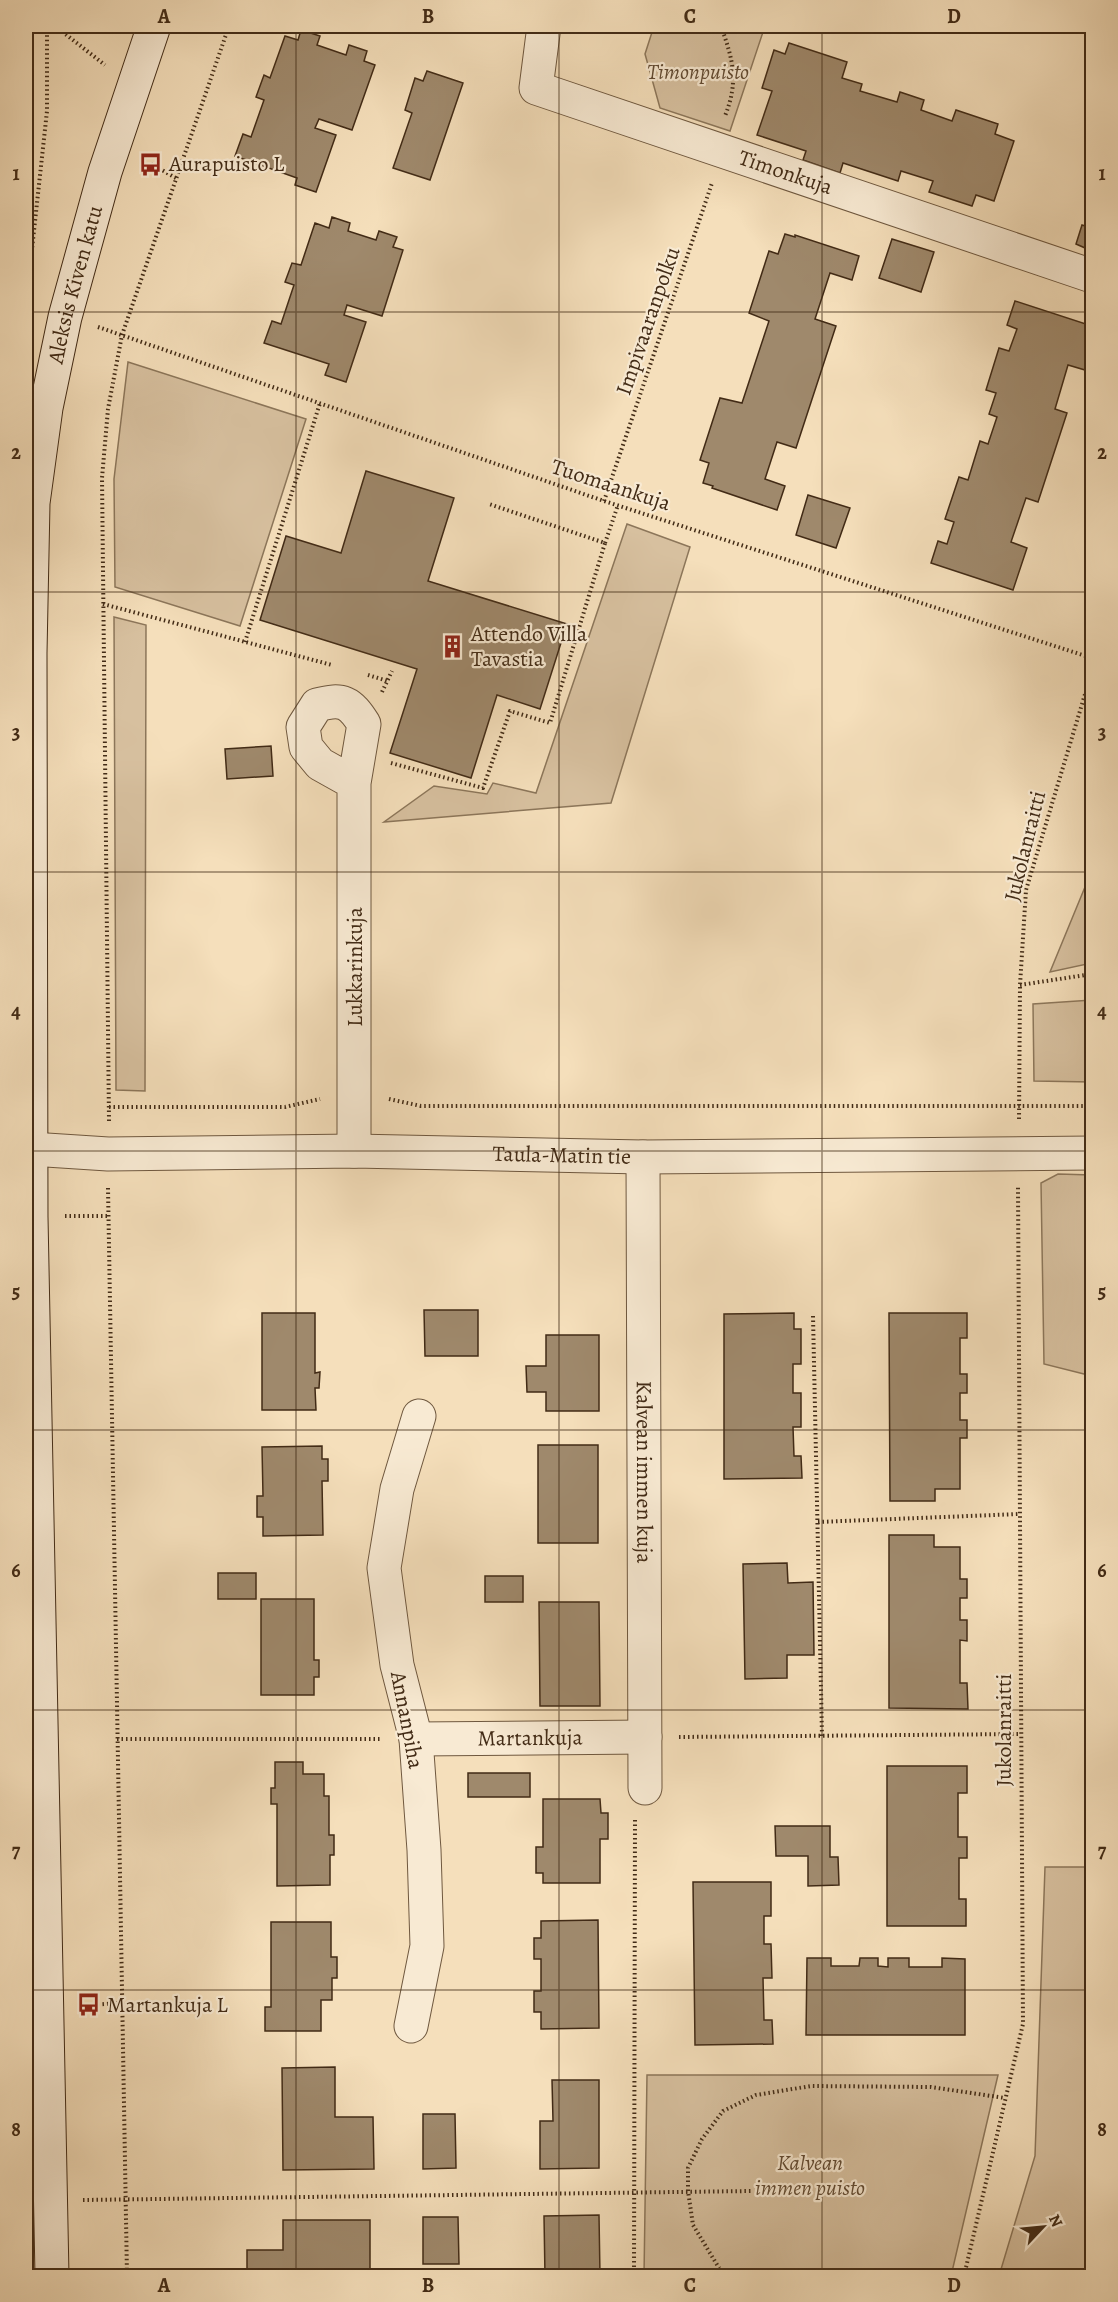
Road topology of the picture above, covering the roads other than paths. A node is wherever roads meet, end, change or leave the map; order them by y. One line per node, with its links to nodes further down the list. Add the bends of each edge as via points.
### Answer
1 (154, 26): 5 (street, Aleksis Kiven katu, via 105,172 65,317 46,408 33,503)
2 (544, 26): 3 (street, Timonkuja, via 536,88)
3 (1092, 276)
4 (356, 769): 6 (street, Lukkarinkuja)
5 (28, 1149): 6 (street, Taula-Matin tie, via 108,1154); 14 (street, Aleksis Kiven katu)
6 (354, 1151): 8 (street, Taula-Matin tie)
7 (1092, 1153): 8 (street, Taula-Matin tie)
8 (643, 1157): 10 (street, Kalvean immen kuja)
9 (418, 1416): 11 (street, Annanpiha, via 397,1489 384,1568 397,1665)
10 (645, 1737): 11 (street, Martankuja); 12 (street, Kalvean immen kuja)
11 (416, 1739): 13 (street, Annanpiha, via 427,1946)
12 (645, 1788)
13 (411, 2026)
14 (52, 2277)

